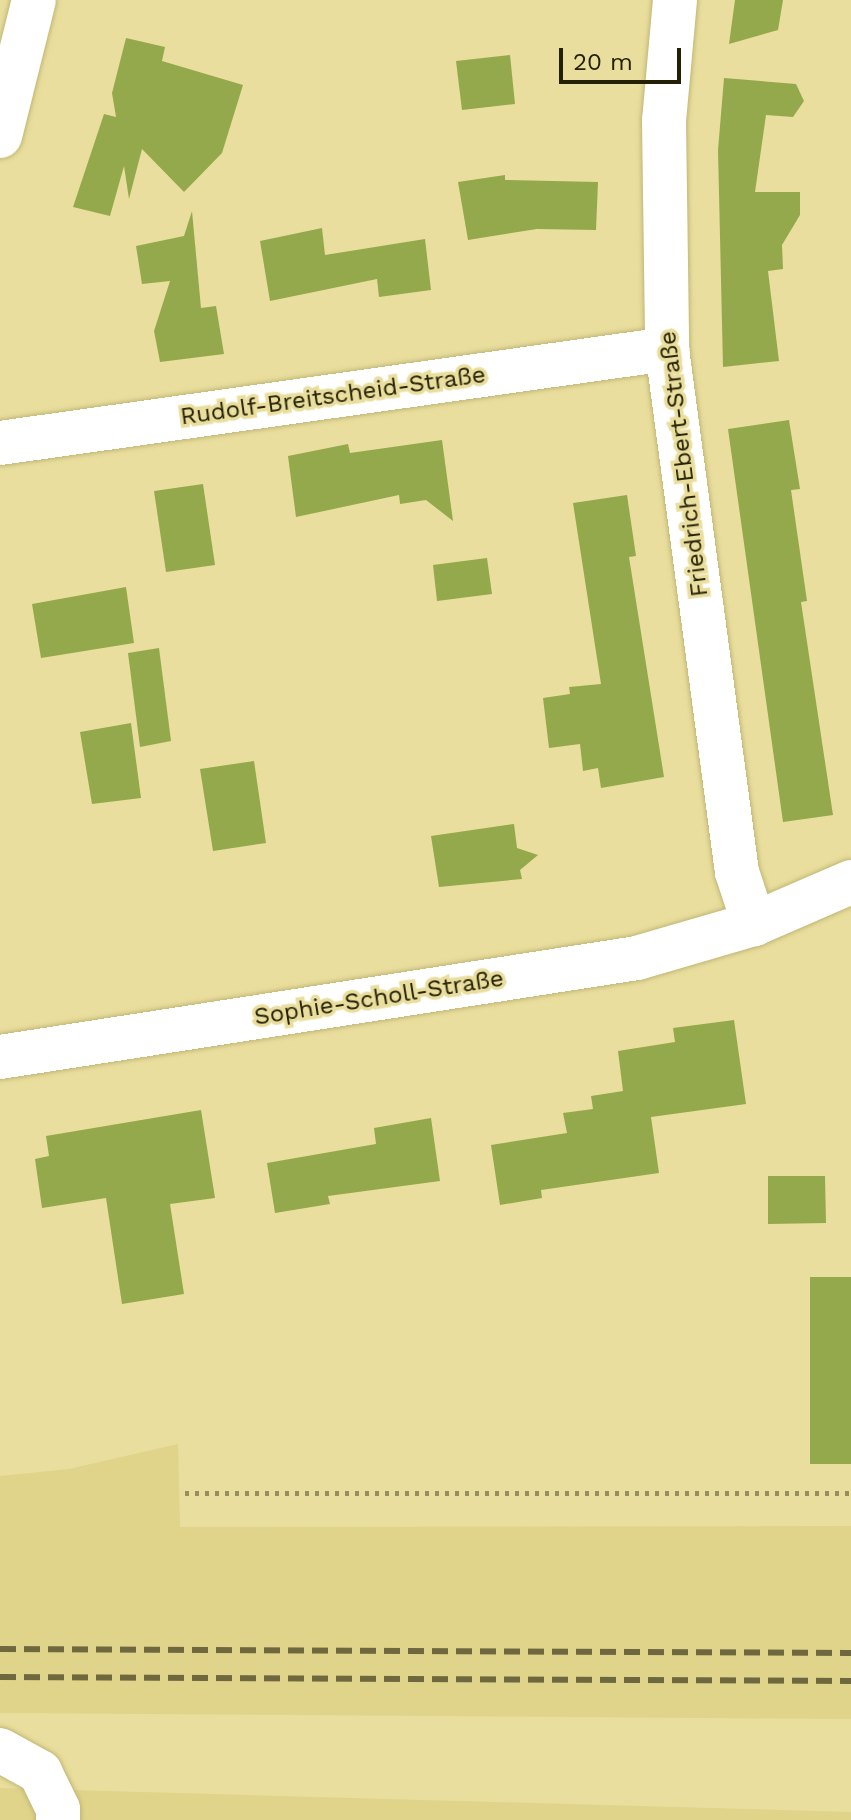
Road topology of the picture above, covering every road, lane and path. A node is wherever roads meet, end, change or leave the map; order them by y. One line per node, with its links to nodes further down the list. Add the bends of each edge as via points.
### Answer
1 (34, 0): 3 (street)
2 (675, 0): 4 (street, Friedrich-Ebert-Straße, via 664,120)
3 (0, 136)
4 (667, 349): 5 (street, Rudolf-Breitscheid-Straße); 7 (street, Friedrich-Ebert-Straße, via 737,872)
5 (0, 443)
6 (851, 882): 7 (street, Sophie-Scholl-Straße)
7 (754, 924): 8 (street, Sophie-Scholl-Straße, via 637,958)
8 (0, 1057)
9 (185, 1493): 10 (path)
10 (851, 1493)
11 (3, 1750): 12 (street, via 40,1772)
12 (58, 1820)

